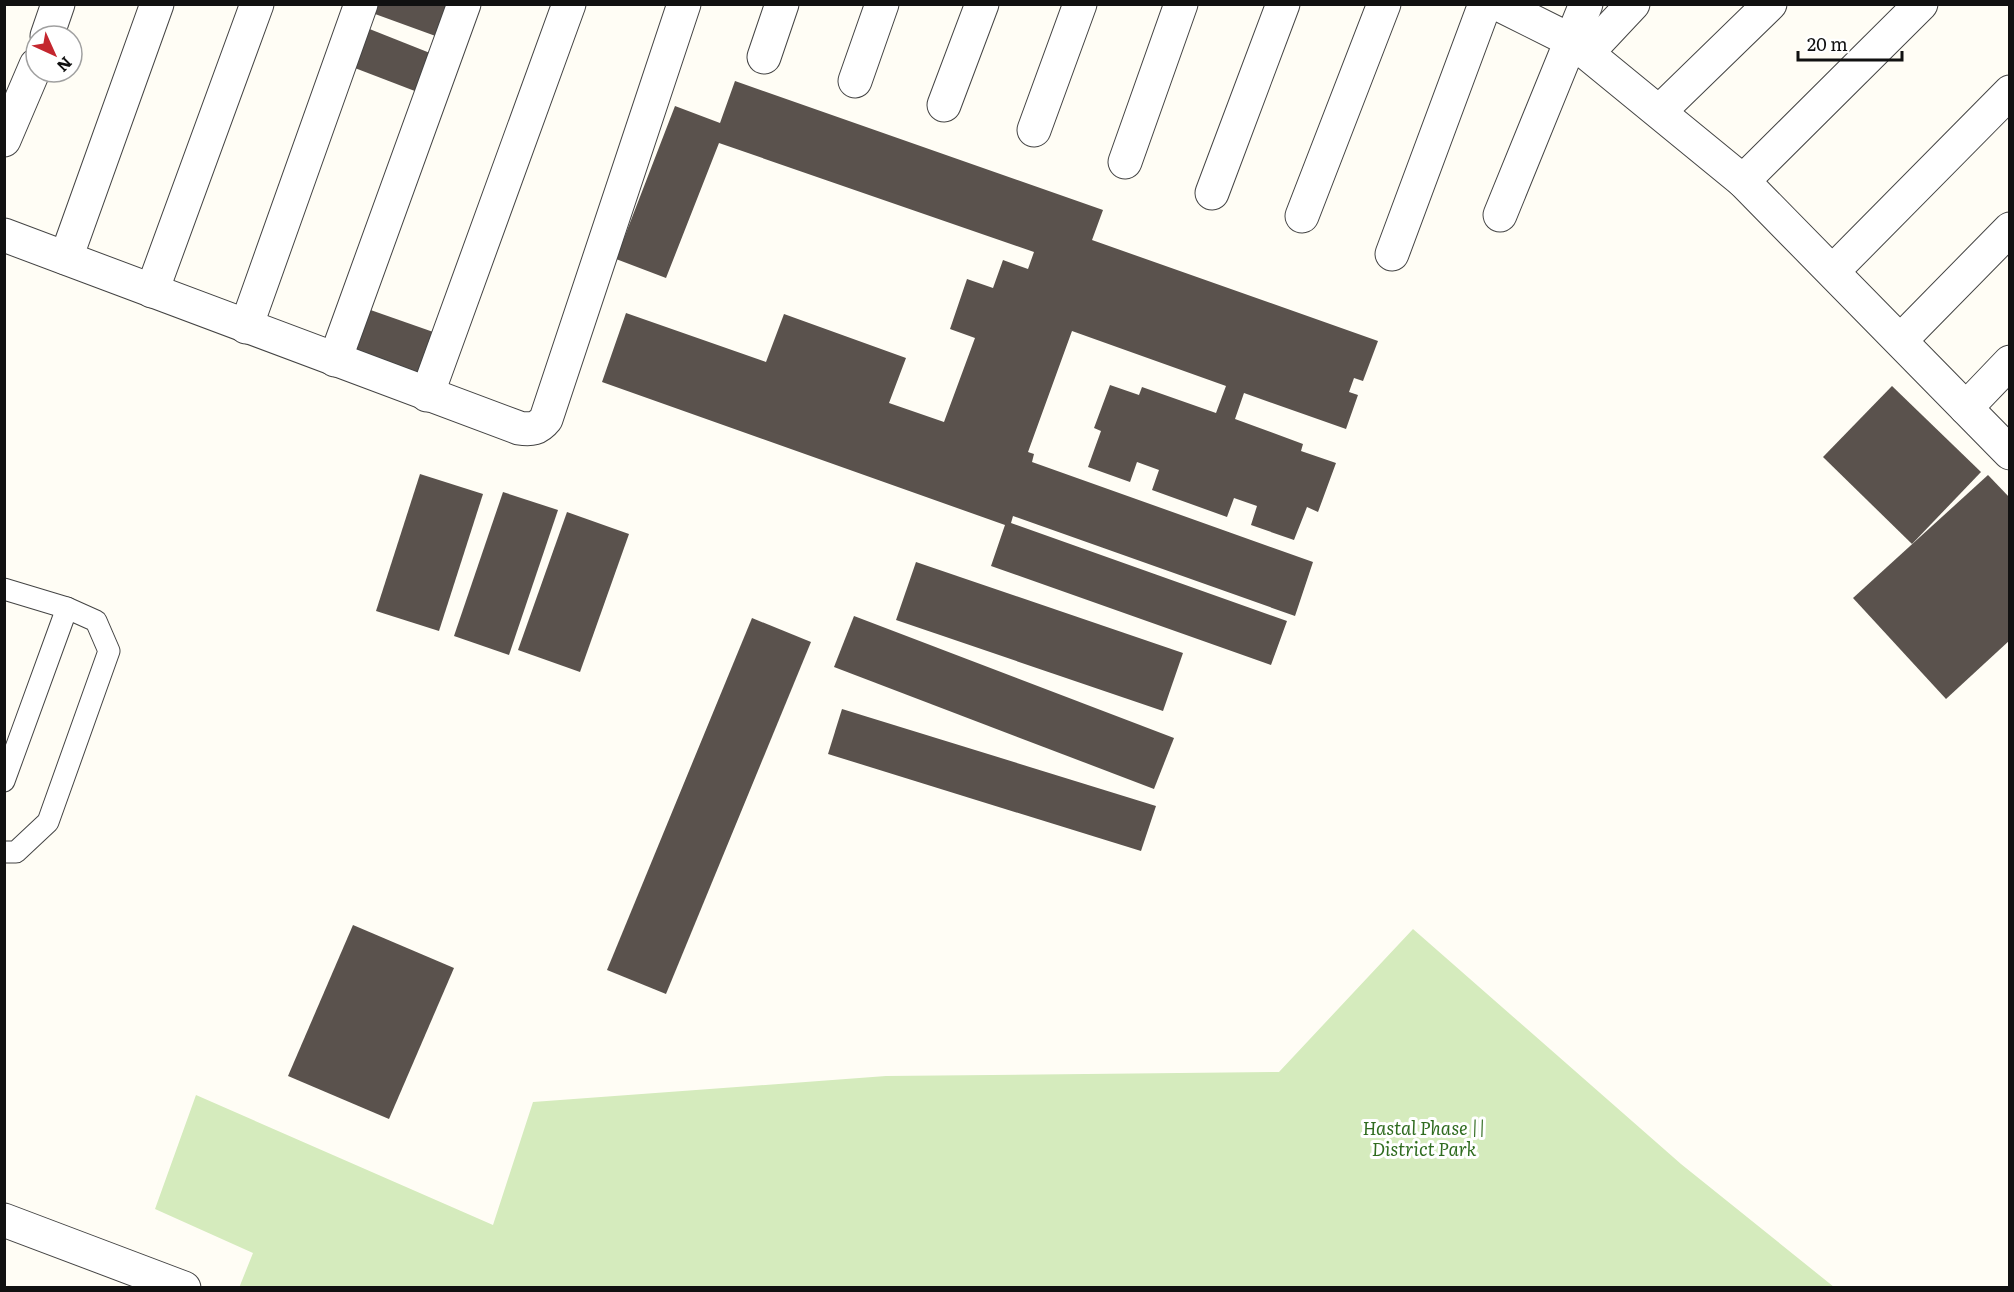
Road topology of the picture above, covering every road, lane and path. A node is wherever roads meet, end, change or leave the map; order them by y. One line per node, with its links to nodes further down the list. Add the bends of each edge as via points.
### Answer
1 (58, 4): 21 (street)
2 (157, 4): 39 (street)
3 (257, 4): 41 (street)
4 (361, 4): 42 (street)
5 (464, 4): 44 (street)
6 (569, 4): 46 (street)
7 (684, 4): 46 (street, via 546,419 540,427 519,428)
8 (782, 4): 23 (street)
9 (882, 4): 24 (street)
10 (982, 4): 27 (street)
11 (1080, 4): 29 (street)
12 (1181, 4): 31 (street)
13 (1283, 4): 33 (street)
14 (1384, 4): 35 (street)
15 (1485, 4): 38 (street)
16 (1498, 4): 22 (street)
17 (1586, 4): 22 (street)
18 (1633, 4): 22 (street)
19 (1770, 4): 28 (street)
20 (1921, 4): 32 (street)
21 (51, 24)
22 (1580, 47): 28 (street); 34 (street)
23 (764, 57)
24 (855, 81)
25 (28, 84): 30 (street)
26 (2010, 92): 40 (street)
27 (944, 105)
28 (1660, 111): 32 (street)
29 (1034, 130)
30 (4, 140)
31 (1125, 162)
32 (1743, 181): 40 (street)
33 (1212, 193)
34 (1500, 215)
35 (1302, 216)
36 (2010, 229): 43 (street)
37 (4, 235): 39 (street)
38 (1392, 254)
39 (66, 258): 41 (street)
40 (1833, 271): 43 (street)
41 (152, 291): 42 (street)
42 (246, 327): 44 (street)
43 (1901, 340): 47 (street)
44 (336, 360): 46 (street)
45 (2010, 362): 47 (street)
46 (427, 394)
47 (1966, 408): 48 (street)
48 (2010, 453)
49 (4, 589): 50 (lane)
50 (67, 608): 51 (lane); 52 (lane, via 96,621 110,651 48,822 16,852)
51 (4, 781)
52 (4, 852)
53 (4, 1220): 54 (street)
54 (184, 1287)

